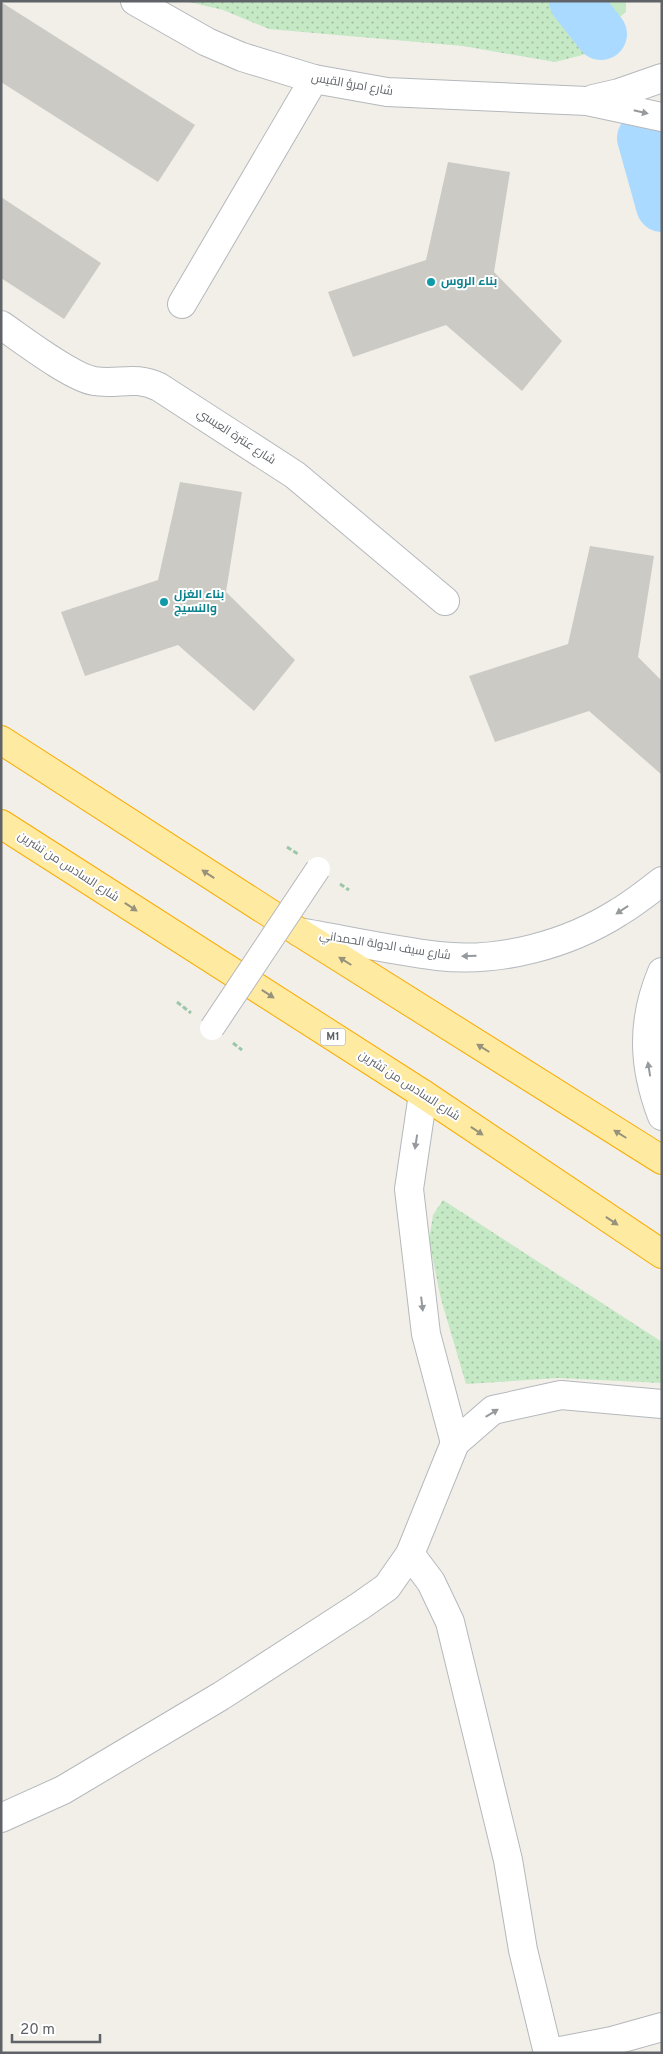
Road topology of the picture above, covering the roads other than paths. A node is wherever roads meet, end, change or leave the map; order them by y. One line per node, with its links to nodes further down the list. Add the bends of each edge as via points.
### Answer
1 (135, 1): 3 (street, شارع امرؤ القيس, via 215,46)
2 (662, 78): 4 (street)
3 (314, 79): 4 (street, شارع امرؤ القيس, via 387,92); 6 (street)
4 (587, 101): 5 (street, one-way to 5)
5 (662, 117)
6 (182, 304)
7 (1, 325): 8 (street, شارع عنترة العبسي, via 82,377 105,382 142,380 159,387 296,474)
8 (445, 602)
9 (1, 740): 13 (highway, one-way to 9)
10 (1, 824): 16 (highway, شارع السادس من تشرين / M1, one-way to 16)
11 (318, 869): 15 (street, bridge)
12 (662, 881): 13 (street, شارع سيف الدولة الحمداني, one-way to 13, via 591,928 532,949 501,954 439,956)
13 (299, 932): 18 (highway, one-way to 13)
14 (662, 972): 17 (street, one-way to 14, via 648,1069 646,1042 655,988)
15 (212, 1028)
16 (423, 1094): 19 (highway, شارع السادس من تشرين / M1, one-way to 19); 21 (street, one-way to 21, via 409,1190 426,1334)
17 (662, 1116)
18 (662, 1160)
19 (662, 1254)
20 (662, 1404): 21 (street, one-way to 20, via 493,1410 561,1396)
21 (455, 1443): 22 (street)
22 (410, 1554): 23 (street, via 387,1587 221,1696 71,1785); 25 (street, via 431,1582 450,1622 508,1860 523,1950)
23 (1, 1818)
24 (662, 2027): 25 (street, via 612,2042)
25 (549, 2053)

